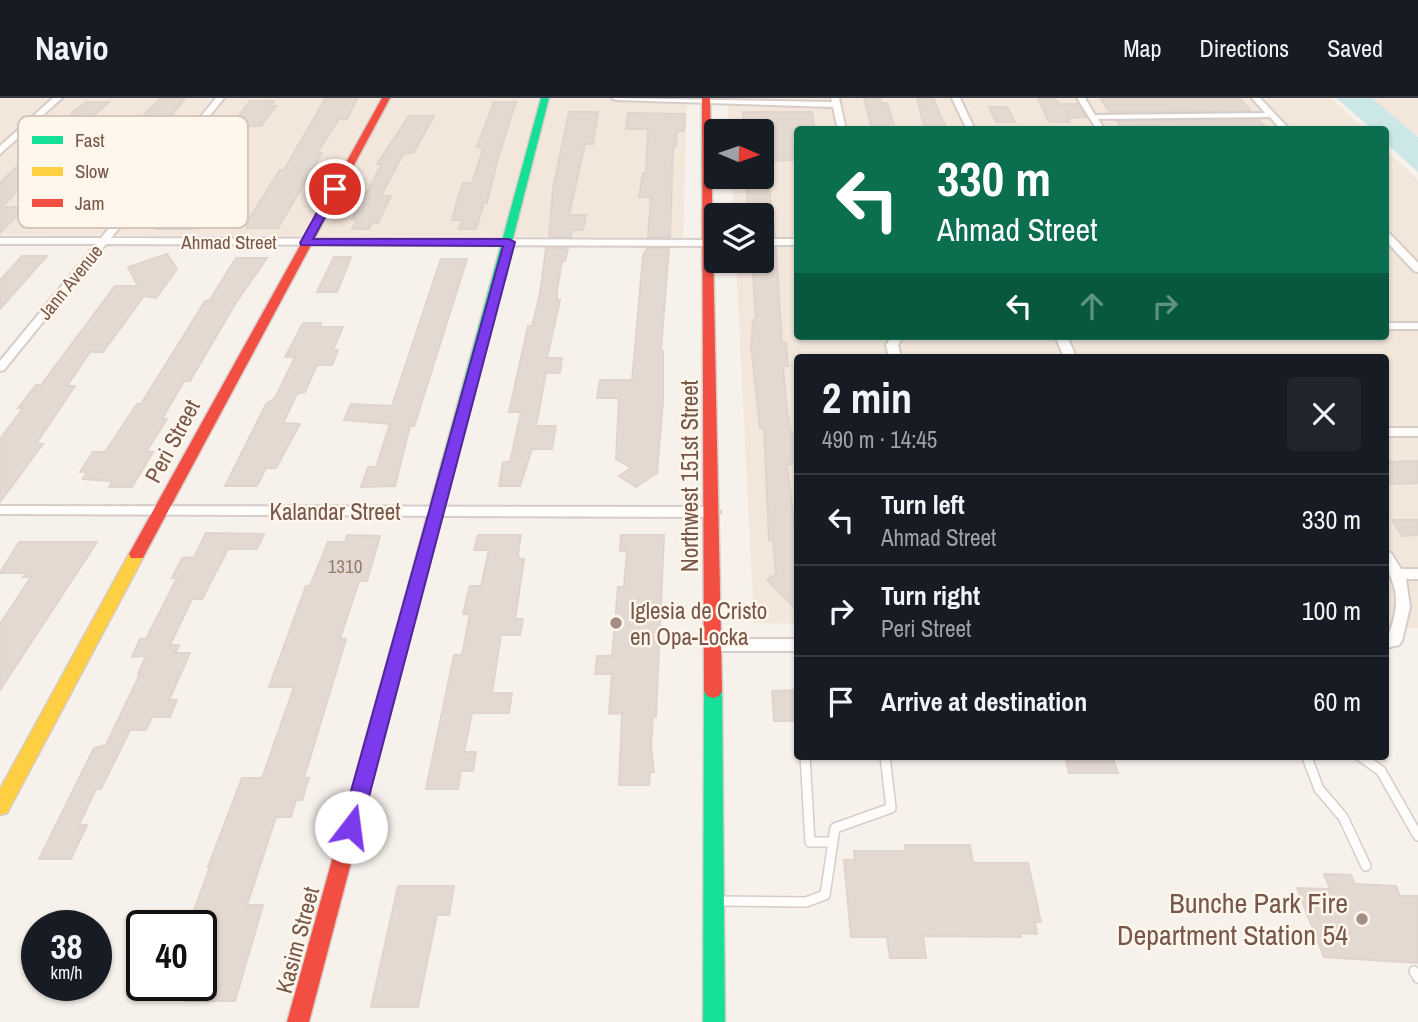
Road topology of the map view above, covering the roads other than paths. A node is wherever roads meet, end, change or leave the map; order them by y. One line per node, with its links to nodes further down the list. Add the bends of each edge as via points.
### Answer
1 (58, 98): 12 (street)
2 (220, 98): 13 (street, Jann Avenue)
3 (386, 98): 29 (street, Peri Street)
4 (545, 98): 26 (street, Kasim Street)
5 (615, 98): 9 (street)
6 (956, 98): 16 (street)
7 (1080, 98): 14 (street)
8 (1256, 98): 11 (street)
9 (706, 100): 10 (street); 21 (street, Northwest 151st Street)
10 (836, 101): 15 (street)
11 (1272, 115): 14 (street); 18 (street)
12 (38, 116)
13 (205, 116)
14 (1093, 117): 17 (street)
15 (841, 126)
16 (969, 126)
17 (1099, 126)
18 (1282, 126)
19 (18, 135): 20 (street)
20 (0, 151)
21 (711, 203)
22 (114, 228): 25 (street, Jann Avenue)
23 (1389, 241): 31 (street)
24 (0, 242): 25 (street, Ahmad Street)
25 (103, 242): 29 (street, Ahmad Street); 35 (street, Jann Avenue)
26 (509, 242): 29 (street, Ahmad Street); 30 (street, Ahmad Street); 40 (street, Kasim Street)
27 (774, 242): 28 (street)
28 (794, 242)
29 (305, 243): 39 (street, Peri Street)
30 (704, 243)
31 (1418, 269)
32 (713, 273): 41 (street, Northwest 151st Street)
33 (1389, 326): 34 (street)
34 (1418, 326)
35 (0, 368)
36 (1389, 432): 37 (street)
37 (1418, 432)
38 (0, 510): 39 (street, Kalandar Street)
39 (160, 511): 40 (street, Kalandar Street); 52 (street, Peri Street)
40 (436, 511): 41 (street, Kalandar Street); 57 (street, Kasim Street)
41 (713, 512): 46 (street, Northwest 151st Street)
42 (1389, 560): 44 (street)
43 (1418, 573): 44 (street)
44 (1398, 574): 45 (street, via 1405,612)
45 (1390, 641)
46 (713, 645): 47 (street); 56 (street, Northwest 151st Street)
47 (794, 645)
48 (805, 760): 54 (lane, via 810,842)
49 (885, 760): 54 (lane, via 891,808 835,828)
50 (1308, 760): 55 (lane, via 1319,789 1343,817)
51 (1366, 760): 53 (lane, via 1381,771)
52 (0, 807)
53 (1418, 836)
54 (833, 842): 56 (lane, via 825,895 806,902)
55 (1366, 866)
56 (714, 901): 58 (street, Northwest 151st Street)
57 (298, 1022)
58 (714, 1022)

